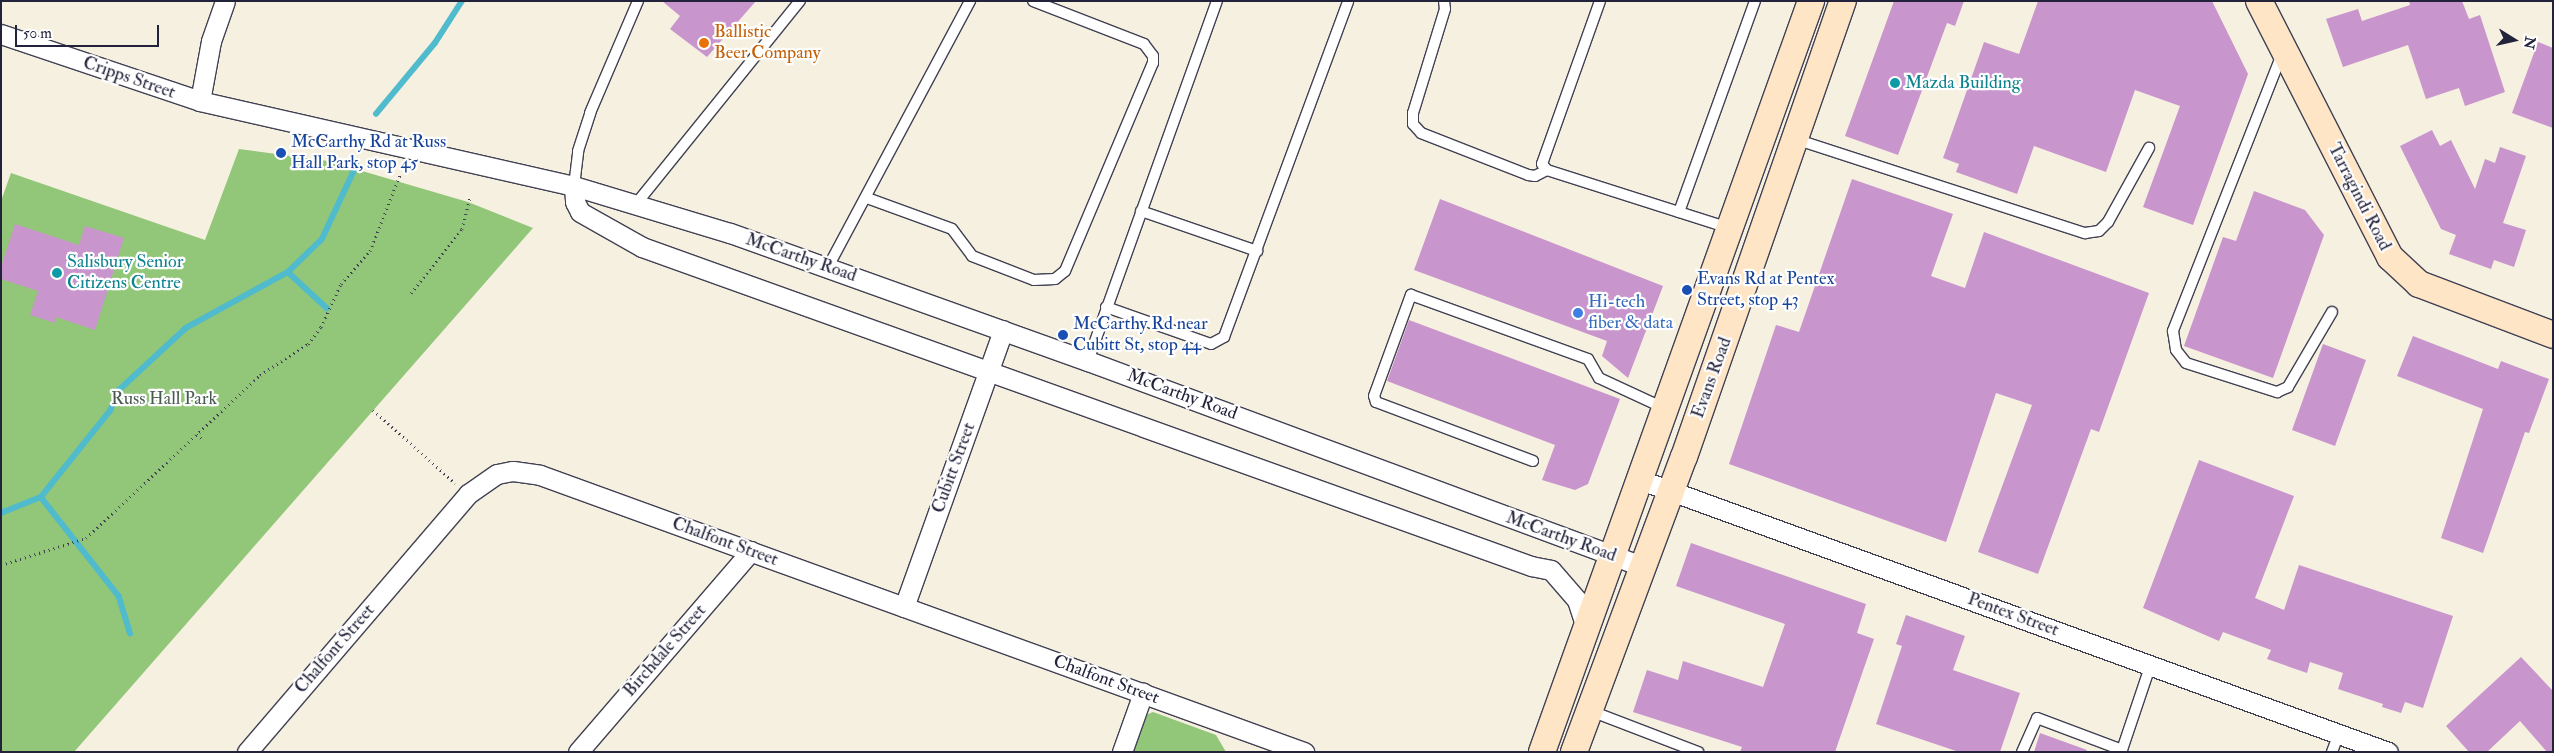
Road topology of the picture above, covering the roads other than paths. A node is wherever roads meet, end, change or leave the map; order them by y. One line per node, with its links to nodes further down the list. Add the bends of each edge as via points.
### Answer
1 (225, 1): 16 (street, via 211,41)
2 (638, 1): 20 (lane, via 590,113 578,151)
3 (800, 1): 22 (lane)
4 (970, 1): 21 (lane)
5 (1033, 1): 21 (lane, via 1144,44 1153,56 1153,63 1065,270 1055,279 1034,280 972,256 952,229)
6 (1217, 1): 23 (lane)
7 (1348, 1): 26 (lane)
8 (1444, 1): 19 (lane, via 1445,9 1412,113 1414,124 1421,133 1528,175 1542,174)
9 (1600, 1): 19 (lane, via 1544,153 1542,164)
10 (1755, 1): 24 (lane)
11 (1811, 1): 25 (main road, Evans Road)
12 (1843, 1): 17 (main road, Evans Road)
13 (2259, 1): 15 (main road, Tarragindi Road)
14 (1, 34): 16 (street, Cripps Street)
15 (2284, 51): 29 (lane, via 2173,331 2176,350 2186,362 2276,392 2288,386); 31 (main road, Tarragindi Road, via 2390,257 2419,284)
16 (200, 101): 20 (street, McCarthy Road)
17 (1794, 139): 18 (lane, via 2085,233 2099,231 2108,222); 37 (main road, Evans Road)
18 (2149, 148)
19 (1547, 170): 24 (lane)
20 (574, 186): 22 (street, McCarthy Road); 33 (street, McCarthy Road, via 575,202 580,212 642,247)
21 (867, 198): 27 (lane)
22 (636, 204): 27 (street, McCarthy Road)
23 (1141, 211): 26 (lane); 28 (lane)
24 (1679, 212): 25 (lane)
25 (1729, 228): 34 (main road, Evans Road)
26 (1257, 250): 28 (lane, via 1219,342 1211,344)
27 (828, 267): 30 (street, McCarthy Road)
28 (1106, 306): 32 (lane)
29 (2332, 312)
30 (1003, 330): 32 (street, McCarthy Road); 33 (street, Cubitt Street)
31 (2553, 335)
32 (1088, 360): 39 (street, McCarthy Road)
33 (988, 372): 41 (street, Cubitt Street); 42 (street, McCarthy Road, via 1531,566 1551,570 1577,600)
34 (1664, 408): 35 (lane, via 1599,378 1588,359 1411,295 1374,396 1376,402); 36 (main road, Evans Road)
35 (1533, 461)
36 (1638, 479): 37 (street, Pentex Street); 39 (main road, Evans Road)
37 (1672, 491): 40 (main road, Evans Road); 43 (street, Pentex Street)
38 (751, 550): 41 (street, Chalfont Street); 49 (street, Chalfont Street, via 527,472 497,474 468,494); 50 (street, Birchdale Street)
39 (1610, 555): 40 (street, McCarthy Road); 42 (main road, Evans Road)
40 (1644, 567): 45 (main road, Evans Road)
41 (904, 607): 44 (street, Chalfont Street)
42 (1585, 625): 53 (main road, Evans Road)
43 (2151, 664): 46 (street, Pentex Street); 48 (lane)
44 (1143, 693): 47 (street, Chalfont Street); 51 (street)
45 (1590, 710): 54 (main road, Evans Road); 55 (lane)
46 (2339, 733): 57 (lane); 58 (street, Pentex Street)
47 (1259, 744): 52 (street, Chalfont Street)
48 (2125, 751): 56 (lane, via 2037,718)
49 (246, 752)
50 (578, 752)
51 (1122, 752)
52 (1304, 752)
53 (1542, 752)
54 (1574, 752)
55 (1698, 752)
56 (2022, 752)
57 (2332, 752)
58 (2388, 752)

